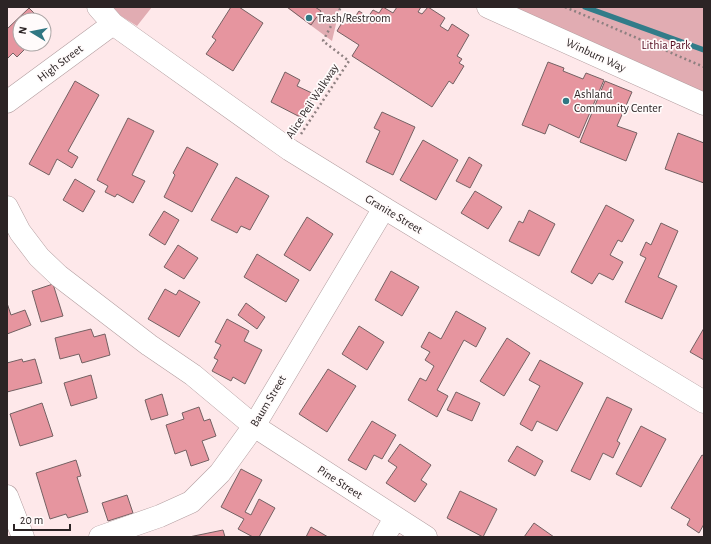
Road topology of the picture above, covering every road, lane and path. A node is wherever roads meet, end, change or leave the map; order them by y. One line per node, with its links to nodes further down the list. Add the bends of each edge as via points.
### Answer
1 (98, 7): 5 (street, Granite Street)
2 (341, 7): 9 (path, Alice Peil Walkway, via 323,41 349,61)
3 (488, 7): 8 (street, Winburn Way)
4 (566, 7): 6 (path)
5 (113, 24): 7 (street, High Street); 9 (street, Granite Street)
6 (704, 67)
7 (7, 102)
8 (704, 104)
9 (290, 150): 11 (street, Granite Street)
10 (7, 207): 13 (street, Pine Street, via 20,232 39,257 59,276 148,345 193,375)
11 (384, 208): 12 (street, Granite Street); 13 (street, Baum Street)
12 (704, 402)
13 (254, 426): 15 (street, Pine Street); 17 (street, Baum Street, via 220,473 191,502)
14 (7, 496): 16 (street)
15 (395, 518): 18 (street); 19 (street, Pine Street)
16 (23, 537)
17 (100, 537)
18 (384, 537)
19 (426, 537)

